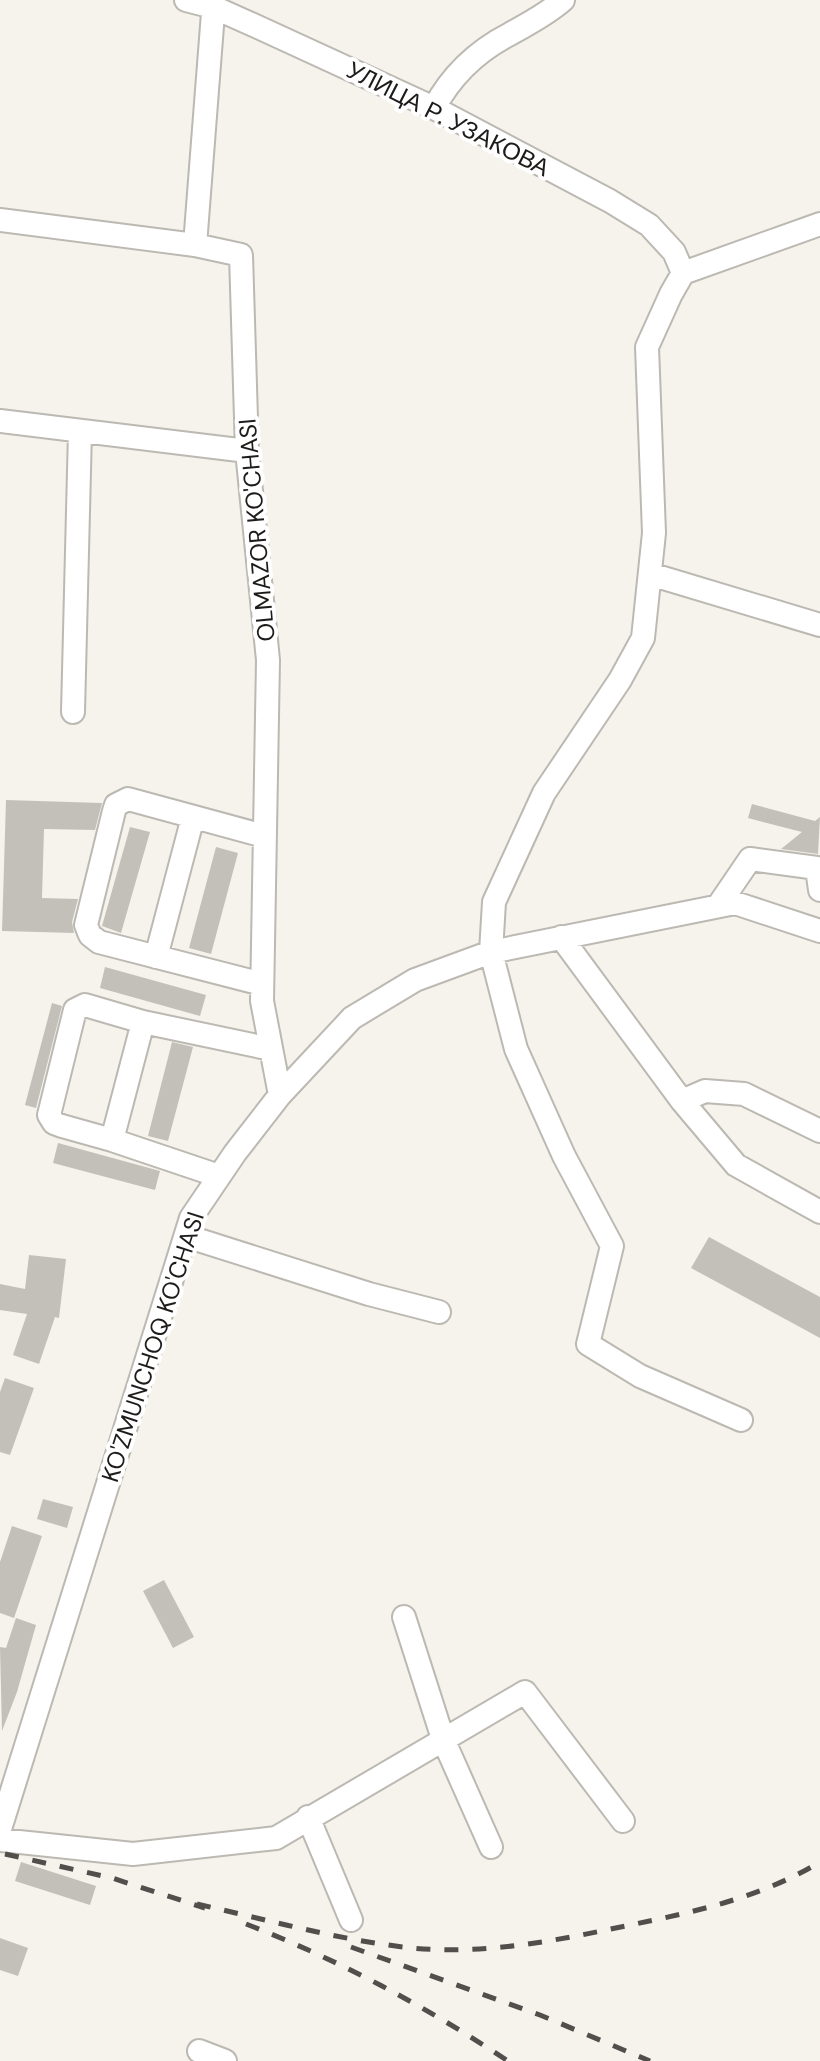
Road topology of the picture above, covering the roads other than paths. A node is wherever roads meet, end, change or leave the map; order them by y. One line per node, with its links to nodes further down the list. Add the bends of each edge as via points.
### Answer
1 (186, 0): 3 (street, УЛИЦА Р. УЗАКОВА)
2 (563, 0): 4 (street, via 471,60 445,86)
3 (214, 4): 4 (street, УЛИЦА Р. УЗАКОВА); 7 (street)
4 (434, 108): 8 (street, УЛИЦА Р. УЗАКОВА, via 649,225 674,252)
5 (0, 220): 7 (street)
6 (820, 224): 8 (street)
7 (195, 245): 11 (street, OLMAZOR KO'CHASI, via 241,255)
8 (683, 273): 12 (street, via 647,347 654,533)
9 (0, 421): 10 (street)
10 (80, 431): 11 (street); 14 (street)
11 (247, 451): 16 (street, OLMAZOR KO'CHASI, via 268,660)
12 (650, 574): 13 (street); 21 (street, via 643,638 544,793 494,902)
13 (820, 625)
14 (73, 712)
15 (193, 817): 16 (street); 22 (street); 22 (street, via 128,799 114,811 86,925 99,942)
16 (264, 836): 23 (street, OLMAZOR KO'CHASI)
17 (820, 890): 18 (street, via 817,868 750,859)
18 (718, 906): 19 (street, KO'ZMUNCHOQ KO'CHASI, via 735,903); 20 (street, KO'ZMUNCHOQ KO'CHASI)
19 (820, 931)
20 (561, 937): 21 (street, KO'ZMUNCHOQ KO'CHASI); 27 (street)
21 (491, 952): 26 (street, KO'ZMUNCHOQ KO'CHASI, via 415,980 352,1018); 34 (street, via 516,1049 612,1246 588,1344 640,1376)
22 (156, 957): 23 (street)
23 (262, 984): 25 (street, OLMAZOR KO'CHASI)
24 (143, 1022): 25 (street); 29 (street); 29 (street, via 85,1005 72,1019 49,1115 54,1123)
25 (271, 1049): 26 (street, OLMAZOR KO'CHASI)
26 (280, 1095): 30 (street, KO'ZMUNCHOQ KO'CHASI)
27 (682, 1101): 28 (street, via 705,1091 744,1094); 31 (street, via 736,1165)
28 (820, 1131)
29 (112, 1140): 30 (street)
30 (219, 1176): 32 (street, KO'ZMUNCHOQ KO'CHASI, via 191,1218)
31 (820, 1212)
32 (186, 1236): 33 (street); 39 (street, KO'ZMUNCHOQ KO'CHASI)
33 (439, 1312)
34 (741, 1420)
35 (404, 1617): 36 (street)
36 (443, 1739): 37 (street); 38 (street, via 525,1692); 40 (street)
37 (308, 1817): 39 (street, via 276,1838 133,1854); 41 (street)
38 (623, 1821)
39 (1, 1827)
40 (491, 1847)
41 (351, 1920)
42 (199, 2051): 43 (street)
43 (225, 2061)

